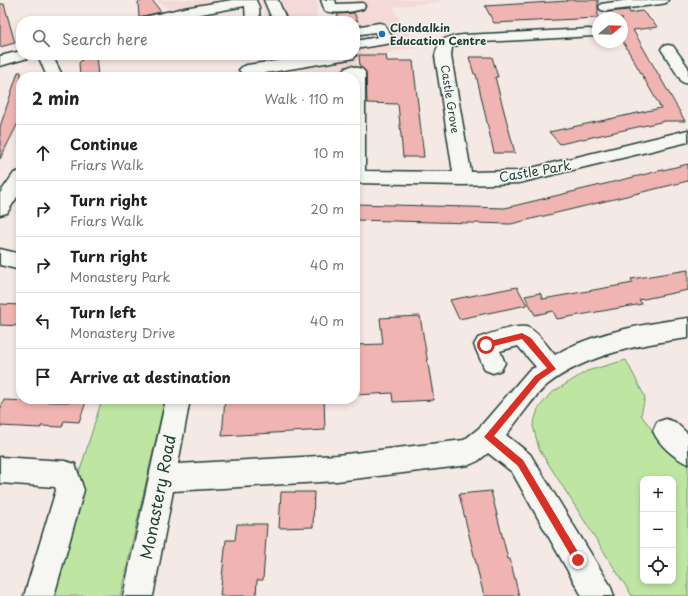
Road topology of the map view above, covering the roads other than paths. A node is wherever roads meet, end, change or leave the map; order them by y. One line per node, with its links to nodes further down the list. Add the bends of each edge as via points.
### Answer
1 (190, 0): 8 (street, via 204,3)
2 (249, 0): 8 (street); 10 (street)
3 (270, 0): 11 (street)
4 (328, 0): 6 (street, via 330,8)
5 (661, 0): 7 (street)
6 (358, 6)
7 (606, 7)
8 (208, 8): 9 (street)
9 (169, 16)
10 (252, 16)
11 (278, 16)
12 (360, 30): 14 (street, via 379,27 387,40)
13 (589, 33): 26 (street, Castle Grove, via 451,40 445,45 443,56)
14 (360, 44)
15 (668, 49): 23 (street)
16 (16, 57): 18 (street)
17 (48, 60): 21 (street)
18 (0, 61)
19 (350, 63): 20 (street, via 260,69); 22 (street)
20 (248, 67)
21 (54, 72)
22 (356, 72)
23 (688, 79)
24 (688, 136): 26 (street, Castle Park, via 519,177)
25 (360, 177): 26 (street, Castle Park)
26 (463, 180)
27 (16, 184): 28 (street)
28 (0, 208)
29 (0, 257): 30 (street)
30 (16, 261)
31 (688, 328): 33 (street, via 657,332 578,353)
32 (493, 363): 33 (street, via 486,345 522,336)
33 (552, 369): 36 (street, via 538,378)
34 (177, 404): 39 (street, Monastery Road)
35 (666, 431): 37 (street)
36 (488, 437): 39 (street, via 469,452 447,456 337,468); 42 (street, via 521,463)
37 (688, 451)
38 (0, 470): 40 (street, via 65,474 70,490)
39 (162, 478): 41 (street, Monastery Road)
40 (39, 596)
41 (138, 596)
42 (599, 596)

